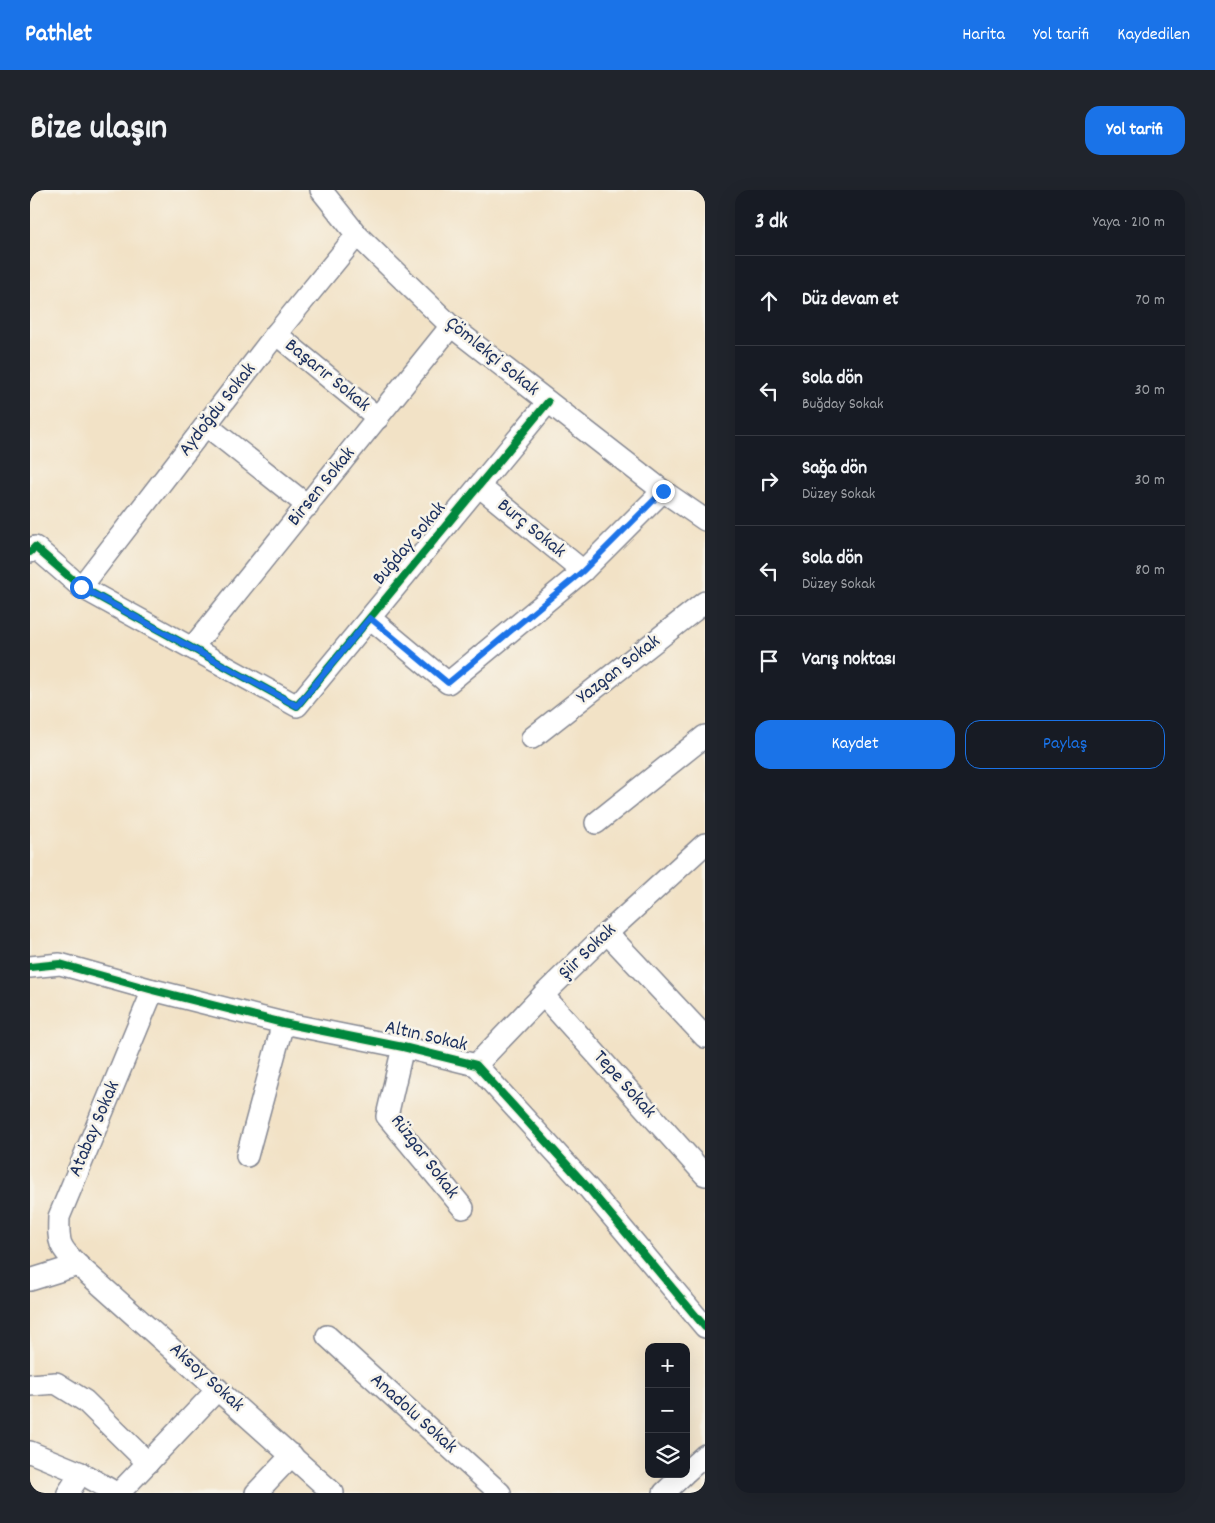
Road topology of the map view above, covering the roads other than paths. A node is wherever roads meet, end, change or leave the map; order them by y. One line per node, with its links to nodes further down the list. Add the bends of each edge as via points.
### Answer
1 (321, 190): 2 (street, Çömlekçi Sokak)
2 (357, 234): 3 (street, Çömlekçi Sokak); 4 (street, Aydoğdu Sokak)
3 (452, 326): 5 (street, Çömlekçi Sokak); 6 (street, Birsen Sokak)
4 (276, 334): 6 (street, Başarır Sokak); 7 (street, Aydoğdu Sokak)
5 (548, 402): 8 (street, Buğday Sokak); 9 (street, Çömlekçi Sokak)
6 (378, 418): 10 (street, Birsen Sokak)
7 (206, 425): 10 (street); 14 (street, Aydoğdu Sokak)
8 (479, 486): 13 (street, Burç Sokak); 16 (street, Buğday Sokak)
9 (663, 491): 11 (street, Çömlekçi Sokak); 13 (street)
10 (308, 506): 17 (street, Birsen Sokak)
11 (705, 520)
12 (30, 552): 14 (street, via 35,547)
13 (583, 571): 16 (street, via 448,683)
14 (81, 587): 17 (street)
15 (705, 602): 19 (street, Yazgan Sokak)
16 (370, 618): 17 (street, Buğday Sokak, via 297,706)
17 (192, 648)
18 (705, 736): 20 (street)
19 (532, 738)
20 (596, 823)
21 (705, 844): 22 (street, Şiir Sokak)
22 (606, 933): 25 (street, Şiir Sokak); 27 (street)
23 (31, 972): 24 (street, Altın Sokak, via 60,964)
24 (153, 990): 26 (street, Altın Sokak); 33 (street, Atabay Sokak, via 59,1217 58,1239 64,1252)
25 (543, 995): 29 (street, Şiir Sokak); 31 (street, Tepe Sokak)
26 (283, 1023): 28 (street, Altın Sokak); 30 (street)
27 (705, 1036)
28 (403, 1047): 29 (street, Altın Sokak); 32 (street, Rüzgar Sokak, via 387,1116)
29 (476, 1065): 35 (street, Altın Sokak, via 590,1190)
30 (247, 1156)
31 (705, 1175)
32 (463, 1208)
33 (78, 1265): 34 (street); 38 (street, Aksoy Sokak)
34 (30, 1280)
35 (705, 1327)
36 (327, 1336): 50 (street, Anadolu Sokak)
37 (30, 1385): 42 (street, via 56,1383 85,1401)
38 (218, 1389): 41 (street, Aksoy Sokak); 42 (street)
39 (30, 1452): 44 (street)
40 (705, 1454): 43 (street)
41 (292, 1455): 48 (street); 49 (street, Aksoy Sokak)
42 (148, 1463): 47 (street)
43 (690, 1468)
44 (81, 1473): 46 (street); 47 (street)
45 (680, 1478): 51 (street)
46 (68, 1493)
47 (118, 1493)
48 (256, 1493)
49 (333, 1493)
50 (500, 1493)
51 (664, 1493)

